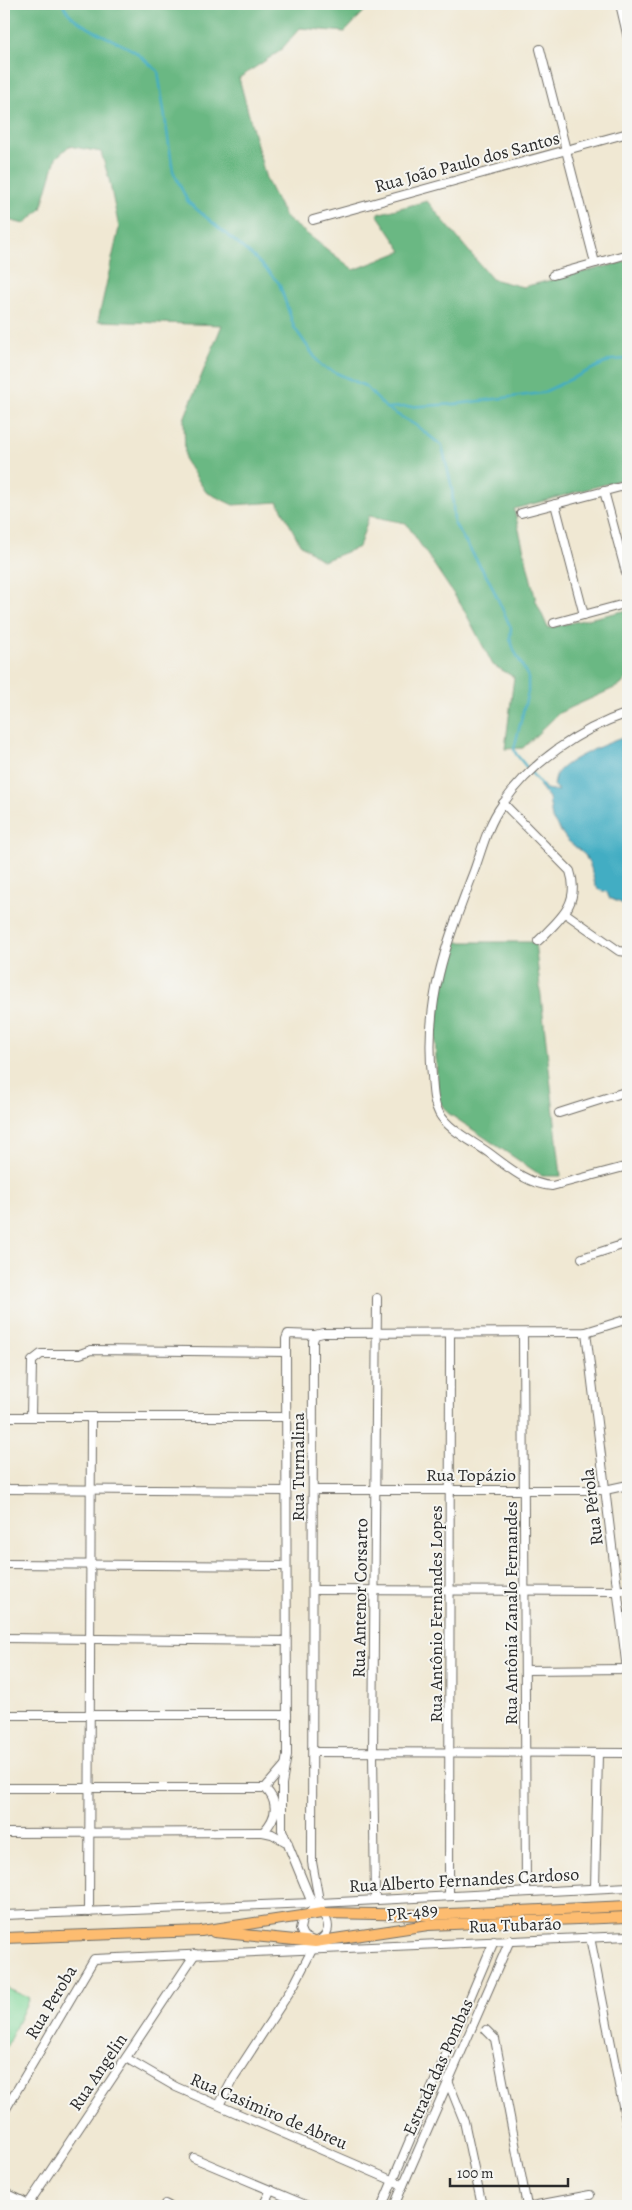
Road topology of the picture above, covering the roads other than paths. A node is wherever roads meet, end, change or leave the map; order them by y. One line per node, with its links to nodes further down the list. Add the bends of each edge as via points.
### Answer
1 (621, 8): 2 (street)
2 (628, 38)
3 (540, 49): 5 (street)
4 (628, 133): 5 (street, Rua João Paulo dos Santos)
5 (564, 150): 6 (street, Rua João Paulo dos Santos); 8 (street)
6 (313, 220)
7 (628, 254): 8 (street)
8 (595, 263): 9 (street)
9 (553, 275)
10 (628, 485): 11 (street)
11 (604, 492): 12 (street); 14 (street)
12 (555, 504): 13 (street); 16 (street)
13 (521, 513)
14 (628, 580)
15 (628, 603): 16 (street)
16 (584, 615): 17 (street)
17 (554, 623)
18 (628, 712): 19 (street, via 576,736 532,772)
19 (503, 803): 20 (street, via 570,872 575,886); 25 (street, via 486,838 439,965 430,1040 434,1100 443,1119 518,1174 539,1185 564,1185)
20 (565, 913): 21 (street); 22 (street, via 619,951)
21 (538, 941)
22 (628, 952)
23 (628, 1091): 24 (street)
24 (559, 1113)
25 (628, 1166)
26 (628, 1243): 27 (street)
27 (582, 1258)
28 (377, 1298): 31 (street, Rua Antenor Corsarto)
29 (628, 1319): 30 (street)
30 (586, 1332): 32 (street); 47 (street, Rua Pérola)
31 (377, 1333): 33 (street); 34 (street); 45 (street, Rua Antenor Corsarto)
32 (524, 1333): 33 (street); 46 (street, Rua Antônia Zanalo Fernandes)
33 (450, 1334): 48 (street, Rua Antônio Fernandes Lopes)
34 (315, 1335): 35 (street, via 288,1334); 44 (street, Rua Turmalina, via 312,1341)
35 (286, 1352): 37 (street, via 91,1350 80,1354 40,1354 32,1361); 39 (street)
36 (4, 1417): 37 (street)
37 (31, 1417): 38 (street)
38 (91, 1417): 39 (street); 42 (street)
39 (286, 1417): 43 (street)
40 (628, 1485): 47 (street, Rua Topázio)
41 (4, 1489): 42 (street)
42 (90, 1489): 43 (street); 50 (street)
43 (285, 1490): 51 (street)
44 (312, 1490): 45 (street, Rua Topázio); 53 (street, Rua Turmalina)
45 (376, 1490): 48 (street, Rua Topázio); 54 (street, Rua Antenor Corsarto)
46 (526, 1490): 47 (street, Rua Topázio); 48 (street, Rua Topázio); 56 (street, Rua Antônia Zanalo Fernandes)
47 (605, 1490): 57 (street, Rua Pérola)
48 (451, 1491): 55 (street, Rua Antônio Fernandes Lopes)
49 (4, 1564): 50 (street)
50 (90, 1565): 51 (street); 59 (street)
51 (285, 1566): 60 (street)
52 (628, 1589): 57 (street)
53 (312, 1590): 54 (street); 67 (street, Rua Turmalina)
54 (376, 1590): 55 (street); 68 (street, Rua Antenor Corsarto)
55 (451, 1590): 56 (street); 69 (street, Rua Antônio Fernandes Lopes)
56 (526, 1591): 57 (street); 62 (street, Rua Antônia Zanalo Fernandes)
57 (618, 1592): 61 (street, Rua Pérola)
58 (4, 1638): 59 (street)
59 (90, 1639): 60 (street); 65 (street)
60 (286, 1642): 66 (street)
61 (627, 1669): 62 (street); 63 (street, Rua Pérola)
62 (526, 1670): 71 (street, Rua Antônia Zanalo Fernandes)
63 (628, 1678)
64 (4, 1715): 65 (street)
65 (90, 1715): 66 (street); 75 (street)
66 (287, 1715): 73 (street)
67 (312, 1752): 68 (street); 87 (street, Rua Turmalina)
68 (373, 1753): 69 (street); 85 (street, Rua Antenor Corsarto)
69 (450, 1753): 71 (street); 84 (street, Rua Antônio Fernandes Lopes)
70 (628, 1753): 72 (street)
71 (526, 1754): 72 (street); 83 (street, Rua Antônia Zanalo Fernandes)
72 (598, 1754): 82 (street)
73 (286, 1764): 76 (street); 80 (street, via 282,1784 282,1830)
74 (4, 1788): 75 (street)
75 (90, 1788): 76 (street); 79 (street)
76 (265, 1788): 77 (street, via 276,1810 273,1822)
77 (263, 1832): 79 (street); 80 (street)
78 (4, 1833): 79 (street)
79 (90, 1833): 88 (street)
80 (288, 1843): 87 (street)
81 (628, 1887): 82 (street, Rua Alberto Fernandes Cardoso)
82 (595, 1888): 83 (street, Rua Alberto Fernandes Cardoso)
83 (526, 1892): 84 (street, Rua Alberto Fernandes Cardoso)
84 (449, 1895): 85 (street, Rua Alberto Fernandes Cardoso)
85 (375, 1899): 87 (street, Rua Alberto Fernandes Cardoso)
86 (628, 1906): 87 (main road, PR-489 / PR-489, via 428,1915)
87 (314, 1908): 88 (street, Rua Alberto Fernandes Cardoso); 91 (main road, PR-489 / PR-489); 97 (street, via 302,1920 302,1934); 97 (street, via 328,1922 328,1929)
88 (90, 1912): 89 (street, Rua Alberto Fernandes Cardoso)
89 (4, 1914)
90 (628, 1917): 97 (main road, PR-489 / PR-489, via 428,1925)
91 (200, 1931): 94 (main road, PR-489 / PR-489); 97 (main road, PR-489 / PR-489)
92 (628, 1936): 93 (street, Rua Tubarão)
93 (590, 1937): 95 (street, Rua Tubarão); 105 (street)
94 (4, 1938)
95 (510, 1940): 96 (street, Rua Tubarão); 100 (street, Estrada das Pombas)
96 (494, 1941): 97 (street, Rua Tubarão); 107 (street)
97 (314, 1946): 98 (street, Rua Tubarão); 103 (street, via 294,1986)
98 (195, 1954): 99 (street, Rua Tubarão); 101 (street, Rua Angelin)
99 (94, 1960): 104 (street, Rua Peroba)
100 (481, 2025): 102 (street, Estrada das Pombas); 118 (street, via 495,2039)
101 (126, 2058): 103 (street, Rua Casimiro de Abreu, via 176,2087); 112 (street, Rua Angelin)
102 (448, 2081): 108 (street, Estrada das Pombas); 117 (street, via 464,2120)
103 (219, 2105): 107 (street, Rua Casimiro de Abreu)
104 (4, 2112)
105 (628, 2131)
106 (194, 2158): 109 (street)
107 (393, 2181): 108 (street, Rua Casimiro de Abreu); 115 (street)
108 (403, 2185): 116 (street, Estrada das Pombas)
109 (271, 2190): 113 (street); 114 (street)
110 (4, 2192): 112 (street)
111 (590, 2195): 119 (street)
112 (29, 2205)
113 (263, 2206)
114 (308, 2206)
115 (382, 2206)
116 (394, 2206)
117 (482, 2206)
118 (527, 2206)
119 (532, 2206)

